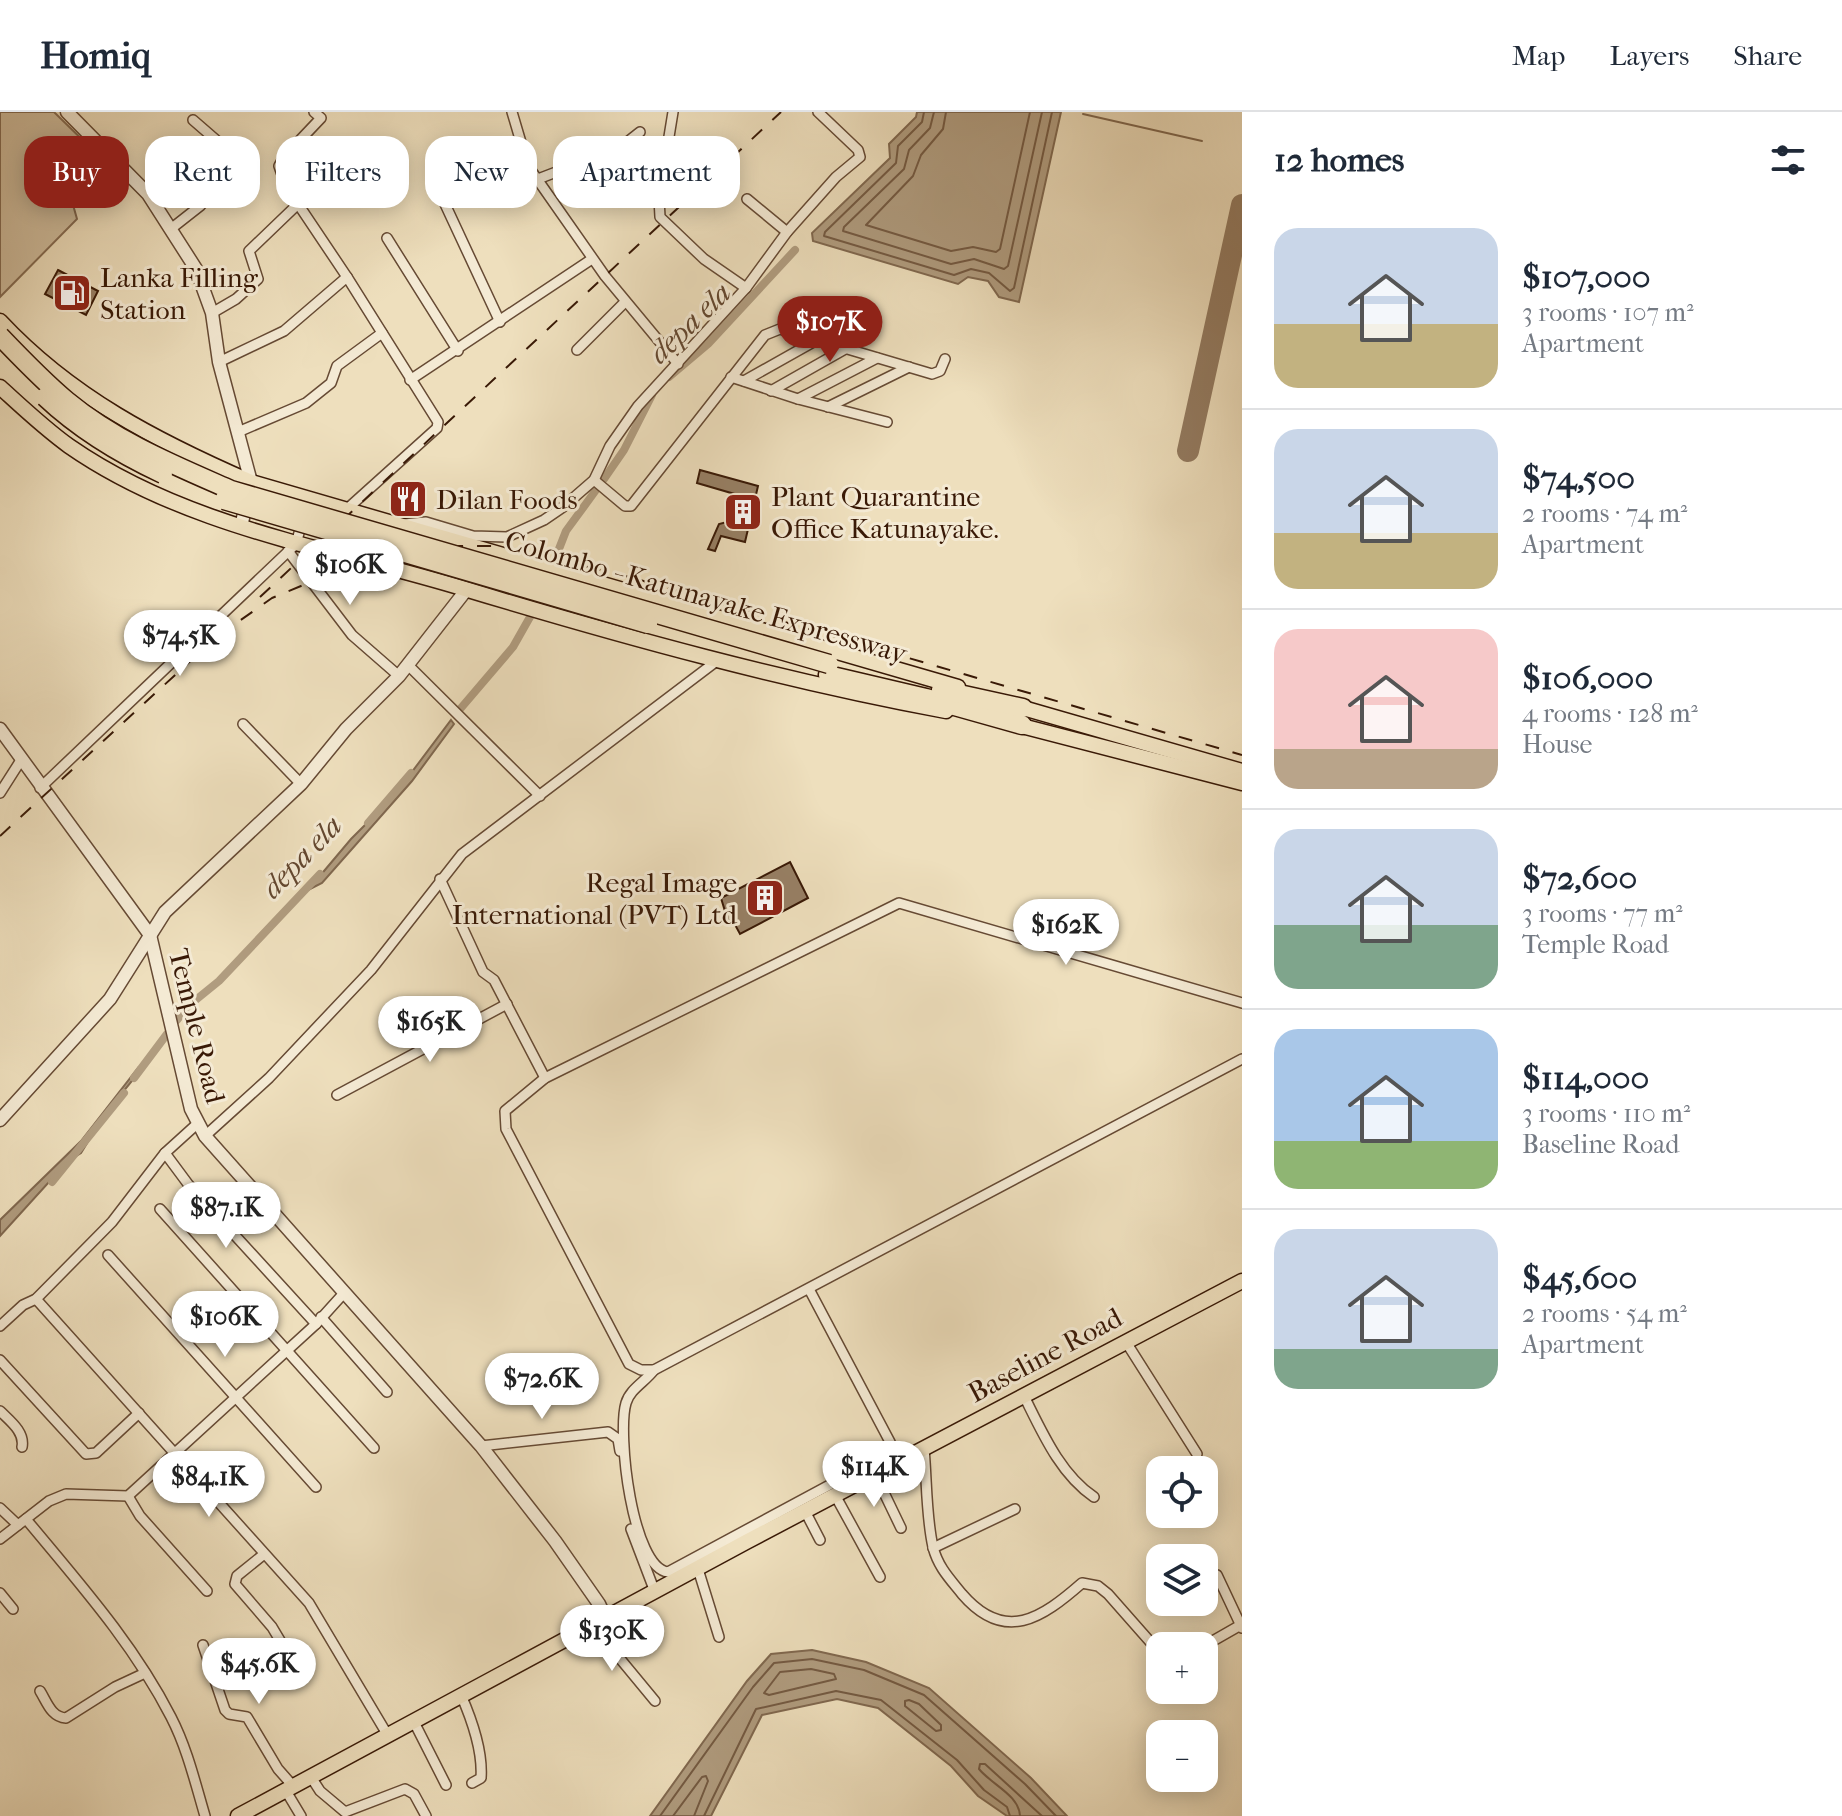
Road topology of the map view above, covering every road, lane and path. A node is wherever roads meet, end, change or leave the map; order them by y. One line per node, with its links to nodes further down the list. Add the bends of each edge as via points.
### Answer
1 (67, 112): 8 (street)
2 (314, 112): 9 (street, via 321,118)
3 (512, 112): 11 (street, via 528,166)
4 (673, 112): 21 (street, via 660,217 704,259)
5 (818, 112): 17 (street, via 860,157)
6 (193, 120): 16 (street, via 231,153 212,179 214,190)
7 (640, 132): 11 (street, via 621,147)
8 (91, 136)
9 (304, 136)
10 (129, 175): 16 (street)
11 (538, 179): 19 (street)
12 (747, 199): 17 (street)
13 (294, 208): 23 (street, via 249,251 258,279)
14 (302, 208): 20 (street)
15 (447, 208): 24 (street)
16 (172, 228): 23 (street, via 196,269)
17 (787, 232): 21 (street)
18 (387, 238): 30 (street)
19 (592, 259): 22 (street); 24 (street)
20 (347, 277): 26 (street); 34 (street, via 284,331)
21 (746, 288): 35 (street)
22 (625, 302): 29 (street); 35 (street)
23 (212, 313): 34 (street)
24 (500, 322): 30 (street)
25 (0, 326): 40 (main road); 58 (highway, Colombo - Katunayake Expressway, bridge, via 68,401 101,425 150,454 231,490)
26 (382, 333): 38 (street); 47 (street, via 337,366 331,383 306,403)
27 (815, 341): 28 (street); 37 (street, via 780,329 765,335); 39 (street)
28 (845, 349): 32 (street); 42 (street)
29 (577, 350)
30 (458, 351): 38 (street)
31 (0, 354): 58 (highway, Colombo - Katunayake Expressway, bridge, via 64,415 107,445 215,497)
32 (877, 358): 36 (street); 43 (street)
33 (945, 359): 36 (street, via 940,371 932,374)
34 (219, 362): 47 (street)
35 (678, 364): 48 (street, via 638,406)
36 (909, 367): 44 (street)
37 (731, 377): 39 (street); 48 (street, via 631,506)
38 (410, 380): 51 (street, via 437,428)
39 (744, 381): 42 (street)
40 (69, 383): 46 (street); 49 (main road, via 169,446)
41 (0, 387): 46 (main road)
42 (771, 391): 43 (street)
43 (798, 399): 44 (street)
44 (828, 407): 45 (street)
45 (887, 422)
46 (42, 425): 53 (main road, via 133,484)
47 (238, 432): 49 (street)
48 (594, 480): 52 (street, via 544,520 507,537 473,536 426,522)
49 (251, 482): 50 (main road); 53 (street)
50 (308, 500): 51 (main road); 54 (street)
51 (347, 509): 52 (main road)
52 (403, 525): 60 (main road, via 931,679)
53 (241, 527): 54 (main road)
54 (292, 547): 55 (main road); 59 (street, via 352,635); 67 (street)
55 (467, 589): 56 (main road); 57 (street)
56 (718, 660): 60 (main road, via 839,691); 69 (street)
57 (408, 665): 59 (street); 69 (street)
58 (828, 669): 60 (highway, Colombo - Katunayake Expressway, via 926,698)
59 (399, 676): 66 (street)
60 (1022, 717): 64 (main road); 65 (main road)
61 (243, 724): 66 (street)
62 (0, 729): 63 (street, Temple Road)
63 (21, 760): 67 (street, Temple Road); 68 (street)
64 (1242, 771)
65 (1242, 783)
66 (301, 784): 71 (street, via 175,902)
67 (40, 788): 71 (street, Temple Road)
68 (0, 793)
69 (540, 796): 70 (street, via 462,854)
70 (440, 879): 73 (street, via 483,972); 79 (street, via 371,970 269,1078)
71 (150, 935): 77 (street, via 110,999); 78 (street, Temple Road)
72 (1242, 1003): 75 (street, via 899,903)
73 (507, 1004): 75 (street); 76 (street)
74 (1242, 1059): 84 (street)
75 (545, 1078): 92 (street, via 505,1111 506,1129 629,1364)
76 (337, 1095)
77 (0, 1120)
78 (197, 1124): 79 (street, Temple Road); 80 (street)
79 (205, 1136): 85 (street, Temple Road)
80 (165, 1153): 86 (street, via 112,1222); 87 (street)
81 (160, 1209): 90 (street)
82 (108, 1255): 94 (street)
83 (1242, 1281): 89 (main road, Baseline Road)
84 (809, 1289): 92 (street); 92 (street, via 891,1452 668,1572 652,1563 635,1526 624,1434 627,1400)
85 (344, 1293): 87 (street); 98 (street, Temple Road)
86 (36, 1299): 88 (street); 97 (street)
87 (318, 1321): 90 (street); 93 (street)
88 (0, 1326)
89 (1126, 1342): 95 (main road, Baseline Road); 103 (street)
90 (287, 1350): 94 (street); 100 (street)
91 (0, 1360): 97 (street, via 86,1454 96,1453)
92 (654, 1370)
93 (387, 1392)
94 (235, 1395): 102 (street); 105 (street)
95 (1024, 1396): 101 (main road, Baseline Road); 108 (street, via 1077,1486)
96 (0, 1411): 99 (street, via 24,1439)
97 (139, 1413): 102 (street)
98 (481, 1446): 122 (street, via 614,1434 629,1525); 125 (street, Temple Road, via 599,1604)
99 (22, 1447)
100 (374, 1448)
101 (924, 1449): 104 (main road, Baseline Road); 116 (street)
102 (172, 1454): 107 (street); 117 (street)
103 (1197, 1454)
104 (875, 1474): 106 (main road, Baseline Road); 113 (street)
105 (316, 1487)
106 (835, 1495): 111 (main road, Baseline Road); 119 (street)
107 (128, 1496): 112 (street, via 66,1494); 121 (street)
108 (1094, 1497)
109 (0, 1508): 112 (street)
110 (1015, 1509): 116 (street)
111 (805, 1511): 115 (street); 118 (main road, Baseline Road)
112 (22, 1522): 114 (street); 131 (street, via 120,1631)
113 (901, 1528)
114 (0, 1539)
115 (820, 1540)
116 (933, 1548): 128 (street, via 941,1569 987,1616 1008,1624 1031,1619 1082,1583 1098,1586)
117 (263, 1555): 132 (street, via 237,1576 235,1584 272,1627); 137 (street, via 309,1603)
118 (698, 1569): 122 (main road, Baseline Road); 127 (street)
119 (880, 1577)
120 (1218, 1577): 126 (street)
121 (207, 1591)
122 (655, 1592): 125 (main road, Baseline Road)
123 (0, 1593): 124 (street)
124 (13, 1609)
125 (599, 1622): 134 (main road, Baseline Road); 135 (street)
126 (1240, 1627): 129 (street)
127 (719, 1637)
128 (1146, 1638)
129 (1218, 1639)
130 (203, 1645): 141 (street, via 225,1710 247,1717)
131 (145, 1673): 133 (street, via 66,1718 51,1711); 142 (street, via 188,1756)
132 (300, 1674)
133 (40, 1691)
134 (461, 1695): 136 (main road, Baseline Road); 139 (street, via 481,1767 481,1778)
135 (655, 1701)
136 (413, 1720): 137 (main road, Baseline Road); 140 (street)
137 (387, 1734): 138 (main road, Baseline Road)
138 (311, 1777): 141 (main road, Baseline Road); 145 (street, via 345,1812 405,1789 414,1794)
139 (472, 1783)
140 (446, 1785)
141 (290, 1788): 143 (main road, Baseline Road); 144 (street)
142 (205, 1816)
143 (238, 1816)
144 (301, 1816)
145 (426, 1816)

